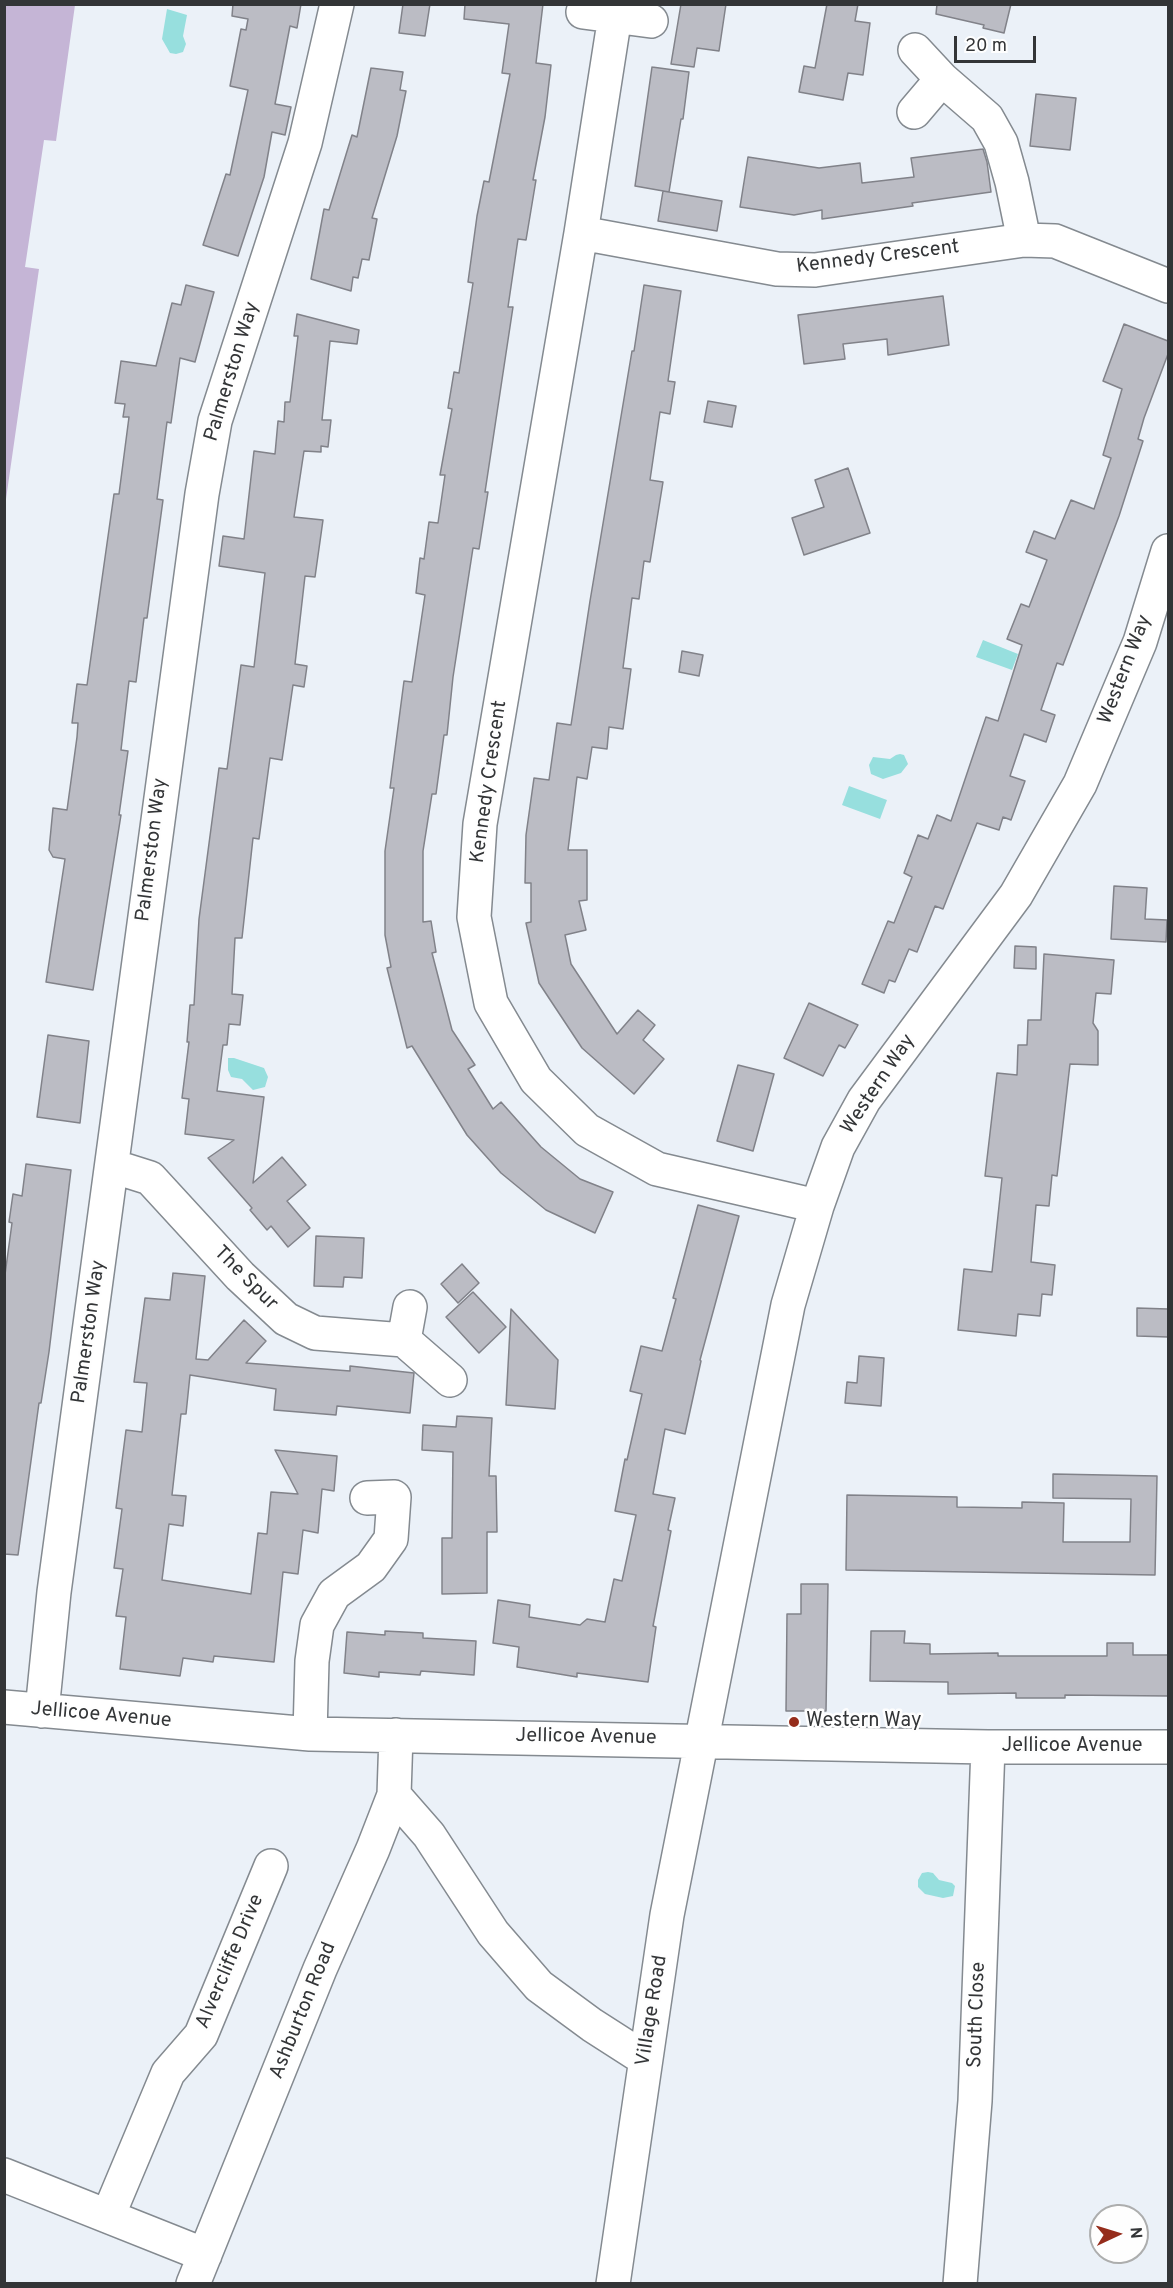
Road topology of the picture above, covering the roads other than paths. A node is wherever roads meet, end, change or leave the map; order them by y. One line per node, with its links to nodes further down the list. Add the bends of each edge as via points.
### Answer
1 (337, 4): 10 (street, Palmerston Way, via 305,143 215,421 166,750)
2 (651, 21): 6 (street, Kennedy Crescent, via 599,14)
3 (915, 50): 4 (street)
4 (942, 79): 5 (street); 7 (street, via 987,118 1001,143)
5 (914, 112)
6 (582, 233): 7 (street, Kennedy Crescent, via 768,269 815,270); 11 (street, Kennedy Crescent, via 480,824 474,917 490,1004 536,1080 587,1130 657,1169)
7 (1024, 240): 8 (street, Kennedy Crescent, via 1055,241)
8 (1168, 286)
9 (1168, 551): 11 (street, Western Way, via 1140,642 1080,784 1016,895 864,1100 838,1147)
10 (112, 1166): 13 (street, The Spur, via 150,1178 240,1276 286,1319 315,1333); 17 (street, Palmerston Way, via 54,1592)
11 (817, 1206): 20 (street, Western Way, via 788,1305)
12 (410, 1307): 13 (street)
13 (404, 1340): 14 (street)
14 (450, 1380)
15 (367, 1498): 18 (street, via 394,1497 392,1539 371,1567 334,1594 317,1625)
16 (4, 1707): 17 (street, Jellicoe Avenue)
17 (42, 1711): 18 (street, Jellicoe Avenue)
18 (310, 1734): 19 (street, Jellicoe Avenue)
19 (396, 1734): 20 (street, Jellicoe Avenue); 23 (street, Ashburton Road)
20 (701, 1740): 21 (street, Jellicoe Avenue); 25 (street, Village Road, via 667,1915)
21 (988, 1747): 22 (street, Jellicoe Avenue); 30 (street, South Close, via 975,2101)
22 (1168, 1747)
23 (394, 1795): 25 (street, via 429,1835 493,1933 538,1986); 28 (street, Ashburton Road)
24 (271, 1866): 27 (street, Alvercliffe Drive, via 201,2036 168,2073)
25 (645, 2059): 29 (street, Village Road)
26 (4, 2175): 27 (street)
27 (108, 2216): 28 (street)
28 (199, 2269)
29 (613, 2283)
30 (960, 2283)

